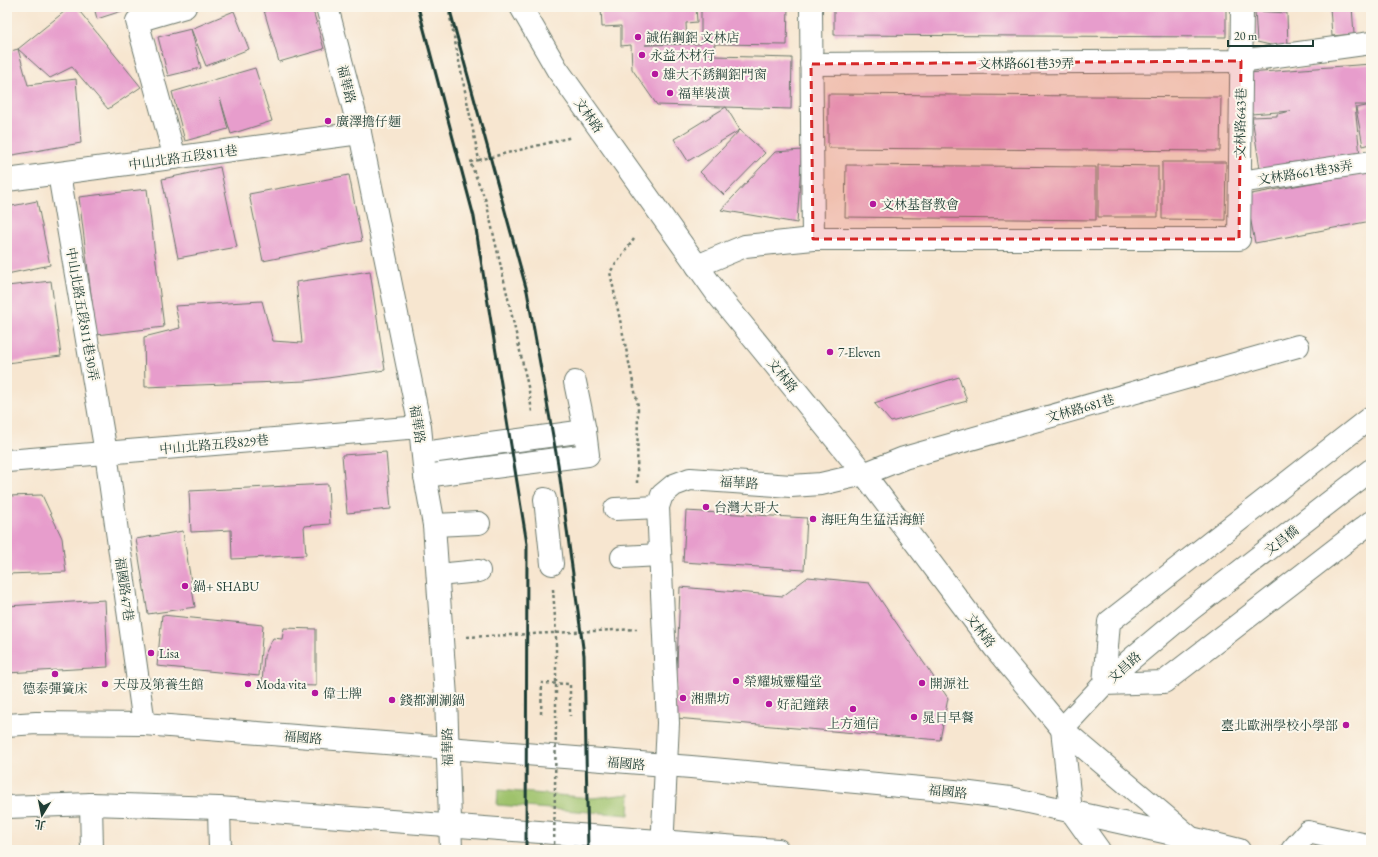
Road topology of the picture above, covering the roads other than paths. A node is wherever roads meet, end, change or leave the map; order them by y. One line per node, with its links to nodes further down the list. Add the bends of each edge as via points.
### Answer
1 (185, 7): 10 (street, via 137,21)
2 (327, 7): 9 (street, 福華路)
3 (521, 7): 16 (street, 文林路, via 557,69)
4 (811, 7): 8 (street)
5 (1242, 7): 7 (street, 文林路643巷)
6 (1371, 43): 7 (street, 文林路661巷39弄)
7 (1241, 61): 8 (street, 文林路661巷39弄); 14 (street, 文林路643巷)
8 (811, 64): 15 (street)
9 (360, 134): 10 (street, 中山北路五段811巷); 20 (street, 福華路)
10 (175, 158): 12 (street, 中山北路五段811巷)
11 (1371, 162): 14 (street, 文林路661巷38弄)
12 (59, 174): 13 (street, 中山北路五段811巷); 23 (street, 中山北路五段811巷30弄)
13 (7, 180)
14 (1240, 182): 15 (street, 文林路643巷, via 1239,239)
15 (813, 239): 16 (street, via 746,246)
16 (697, 266): 26 (street, 文林路)
17 (1298, 346): 26 (street, 文林路681巷, via 904,458)
18 (575, 382): 21 (street)
19 (1371, 417): 40 (street, via 1109,622)
20 (420, 427): 22 (street, 福華路); 23 (street, 中山北路五段829巷)
21 (585, 431): 22 (street); 27 (street, via 588,455)
22 (422, 453): 27 (street, 福華路)
23 (106, 454): 24 (street, 中山北路五段829巷); 41 (street, 福國路47巷)
24 (7, 461)
25 (1371, 470): 39 (street, 文昌橋)
26 (864, 474): 29 (street, 福華路, via 822,484 791,486 690,478 674,485 662,495); 43 (street, 文林路, via 994,647)
27 (425, 476): 33 (street, 福華路)
28 (545, 499): 36 (street)
29 (658, 507): 30 (street); 34 (street)
30 (615, 509)
31 (479, 522): 33 (street)
32 (1371, 522): 40 (street, via 1164,682)
33 (434, 525): 38 (street, 福華路)
34 (660, 555): 35 (street); 45 (street, via 668,723)
35 (622, 557)
36 (552, 564)
37 (479, 571): 38 (street)
38 (438, 575): 44 (street, 福華路)
39 (1190, 610): 40 (street, 文昌路)
40 (1104, 684): 43 (street, 文昌路)
41 (144, 724): 42 (street, 福國路); 44 (street, 福國路)
42 (7, 725)
43 (1062, 729): 49 (street); 51 (street, 文林路)
44 (447, 748): 45 (street, 福國路); 50 (street, 福華路)
45 (666, 766): 49 (street, 福國路, via 954,791 1010,798); 52 (street)
46 (91, 804): 47 (street); 48 (street); 54 (street)
47 (7, 807)
48 (220, 808): 50 (street); 55 (street)
49 (1071, 812): 51 (street, 福國路); 58 (street)
50 (450, 825): 52 (street); 56 (street, 福華路)
51 (1195, 844): 59 (street, 福國路)
52 (662, 845): 57 (street)
53 (1371, 846): 60 (street, via 1308,832)
54 (92, 850)
55 (220, 850)
56 (451, 850)
57 (778, 850)
58 (1099, 850)
59 (1238, 850)
60 (1292, 850)

